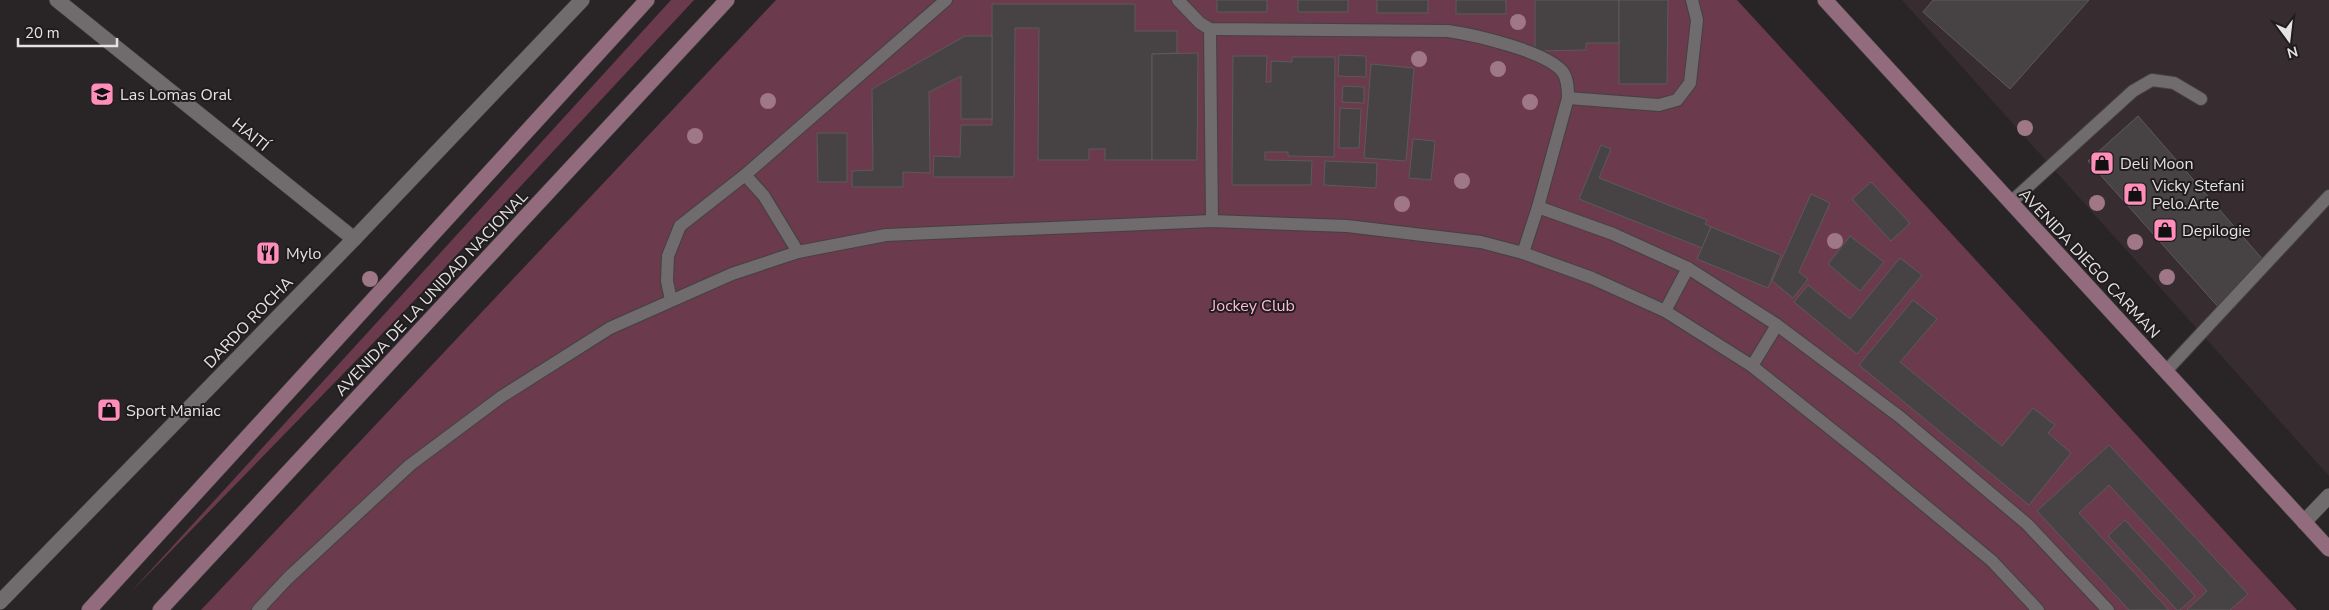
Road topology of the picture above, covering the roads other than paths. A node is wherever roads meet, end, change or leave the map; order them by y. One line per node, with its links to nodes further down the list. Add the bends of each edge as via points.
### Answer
1 (57, 0): 17 (street, HAITÍ)
2 (582, 0): 17 (street, DARDO ROCHA)
3 (647, 0): 31 (main road)
4 (727, 0): 32 (main road, AVENIDA DE LA UNIDAD NACIONAL)
5 (946, 0): 12 (lane)
6 (1178, 0): 9 (lane, via 1200,24)
7 (1692, 0): 10 (lane, via 1698,20 1690,83 1677,100 1659,105)
8 (1825, 0): 14 (main road, AVENIDA DIEGO CARMAN)
9 (1210, 29): 10 (lane, via 1448,31 1478,35 1541,57 1562,72); 16 (lane)
10 (1568, 98): 15 (lane)
11 (2201, 100): 14 (lane, via 2174,83 2152,80 2133,91)
12 (745, 175): 18 (lane, via 764,196); 21 (lane, via 680,226 668,256)
13 (2329, 196): 25 (lane)
14 (2010, 202): 25 (main road, AVENIDA DIEGO CARMAN)
15 (1538, 207): 19 (lane); 20 (lane, via 1613,234)
16 (1212, 221): 18 (lane, via 886,235); 19 (lane, via 1347,226 1481,242)
17 (354, 239): 29 (street, DARDO ROCHA)
18 (798, 252): 21 (lane, via 732,274)
19 (1523, 253): 22 (lane, via 1592,278)
20 (1688, 268): 22 (lane); 23 (lane)
21 (671, 300): 33 (lane, via 610,328 502,397 432,448 288,578)
22 (1665, 311): 24 (lane)
23 (1777, 325): 24 (lane); 35 (lane, via 1900,417 2027,524)
24 (1752, 366): 34 (lane, via 1992,561)
25 (2166, 371): 27 (main road, AVENIDA DIEGO CARMAN)
26 (2329, 496): 27 (street)
27 (2304, 522): 28 (main road, AVENIDA DIEGO CARMAN)
28 (2329, 550)
29 (0, 601): 30 (street)
30 (11, 610)
31 (89, 610)
32 (160, 610)
33 (258, 610)
34 (2038, 610)
35 (2108, 610)

